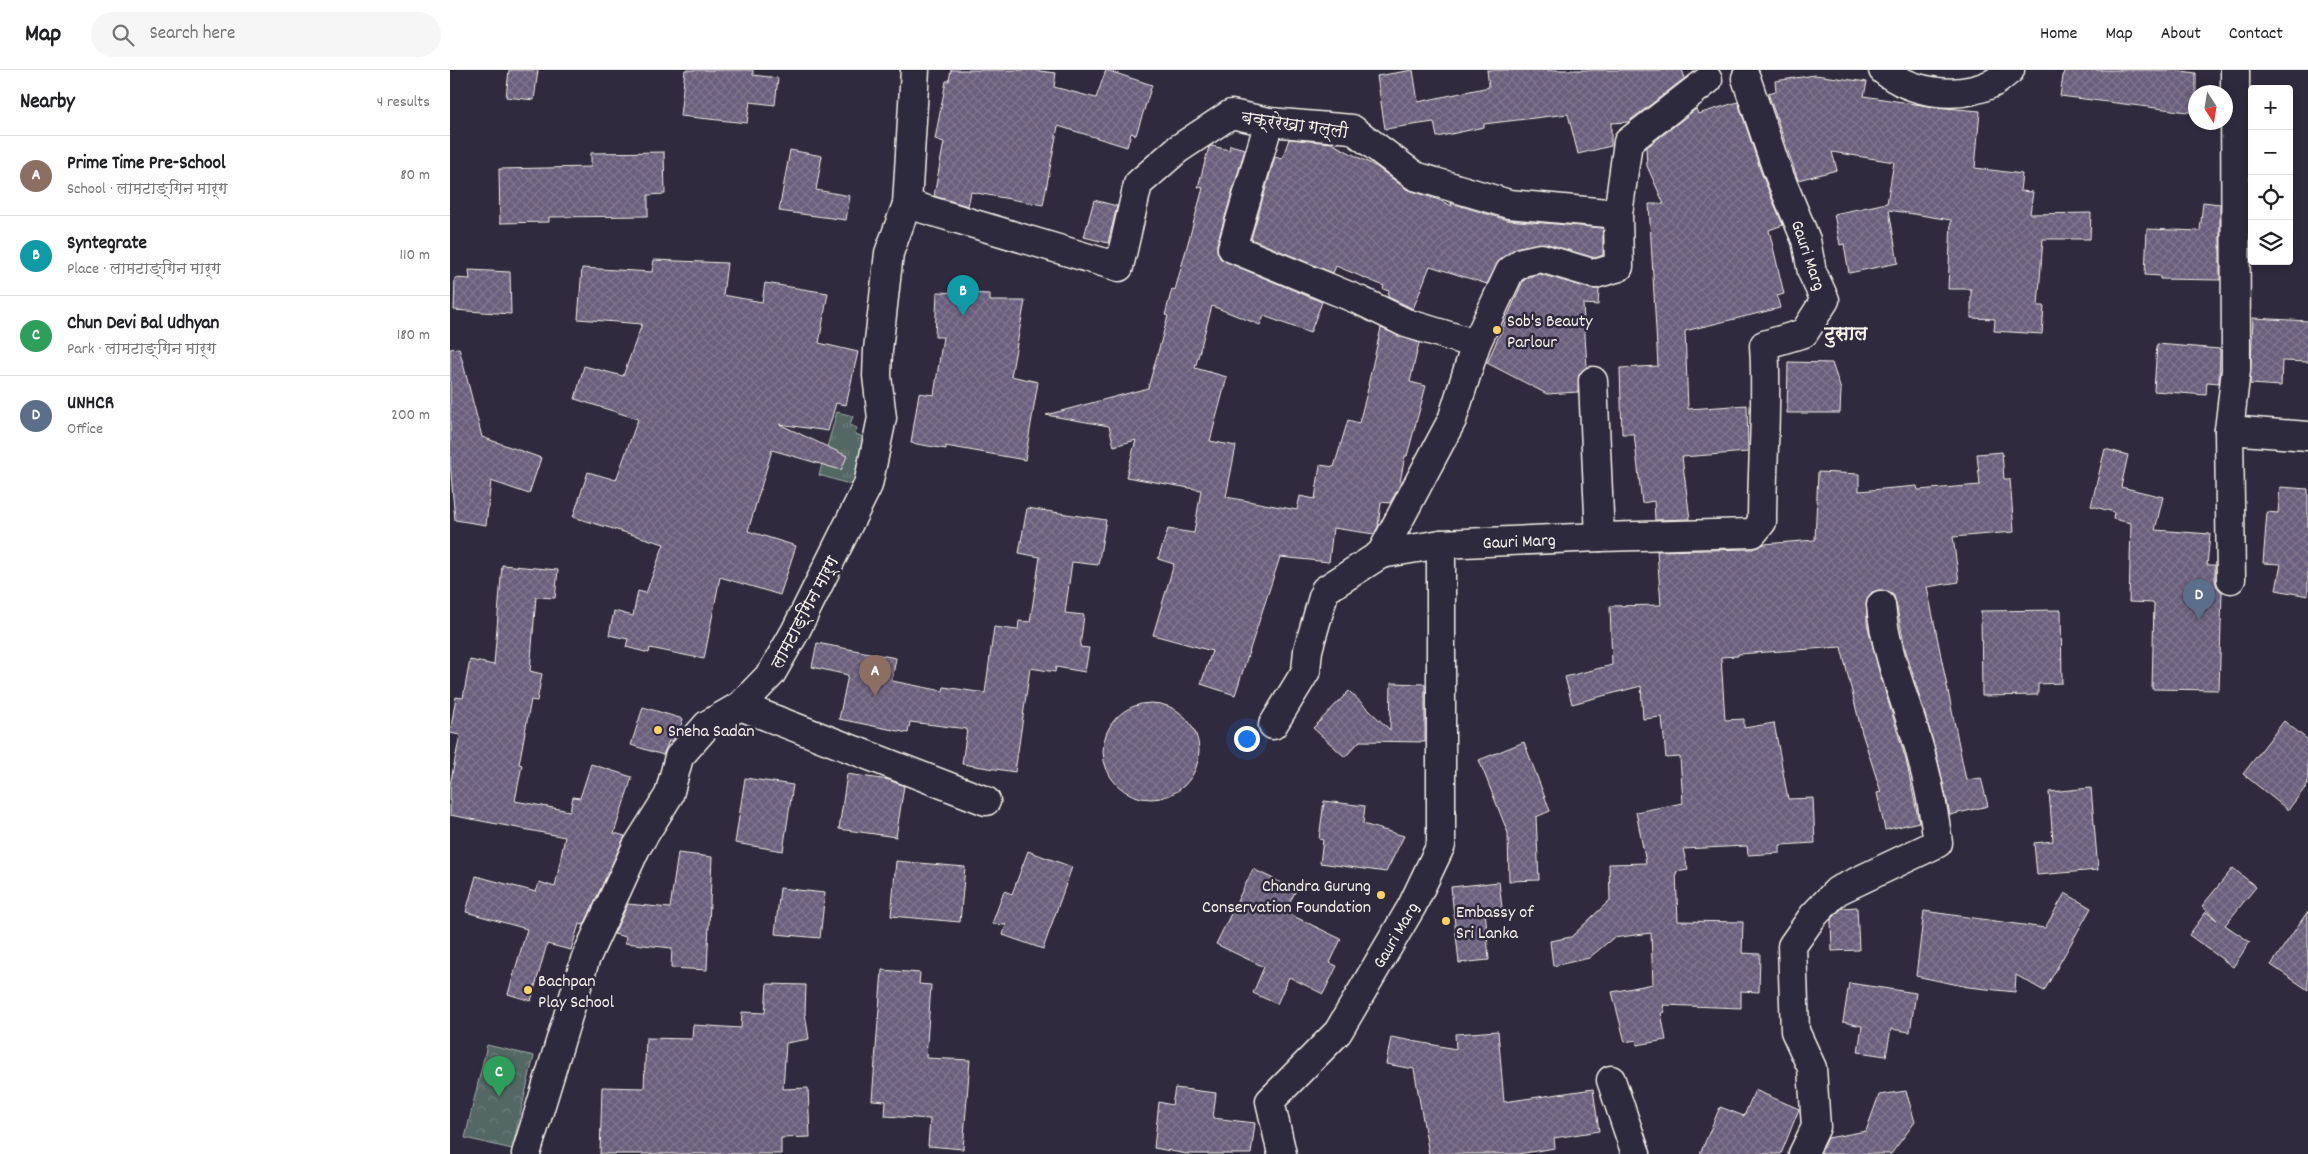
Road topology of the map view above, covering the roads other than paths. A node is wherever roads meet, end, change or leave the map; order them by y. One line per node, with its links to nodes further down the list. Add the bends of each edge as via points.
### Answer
1 (915, 70): 8 (street, लामटाङ्गिन मार्ग)
2 (1883, 70): 3 (street, via 1896,80 1920,90 1957,93 1991,84)
3 (2010, 70)
4 (2235, 70): 12 (street, via 2236,370)
5 (1751, 74): 6 (street); 14 (street, Gauri Marg, via 1777,170 1806,240 1812,272 1825,300 1804,333 1764,344 1762,522 1753,533)
6 (1706, 75): 9 (street, via 1628,142)
7 (1269, 122): 8 (street, बक्ररेखा गल्ली, via 1231,114 1178,150 1138,184 1119,267); 9 (street, बक्ररेखा गल्ली, via 1352,130 1415,176 1509,204); 10 (street, via 1232,248 1406,322)
8 (907, 204): 19 (street, लामटाङ्गिन मार्ग, via 889,254 878,350 877,376 882,418 868,485 772,674)
9 (1618, 214): 10 (street, via 1619,267 1595,274 1542,258 1522,262 1510,271)
10 (1476, 344): 16 (street, via 1452,420)
11 (1593, 381): 14 (street)
12 (2229, 430): 13 (street); 17 (street)
13 (2308, 436)
14 (1600, 536): 15 (street, Gauri Marg)
15 (1441, 544): 16 (street); 24 (street, Gauri Marg, via 1441,845 1412,906 1338,1032 1270,1101)
16 (1381, 554): 20 (street, via 1325,590 1308,650 1306,671)
17 (2231, 579)
18 (1882, 604): 26 (street, via 1888,651 1914,729 1933,803 1938,843 1836,890 1792,946 1795,1031 1812,1068 1816,1127)
19 (740, 706): 21 (street); 23 (street, लामटाङ्गिन मार्ग, via 707,725 679,757 669,795 636,848 585,960)
20 (1272, 726)
21 (986, 801)
22 (1611, 1080): 25 (street)
23 (526, 1154)
24 (1282, 1154)
25 (1636, 1154)
26 (1803, 1154)

